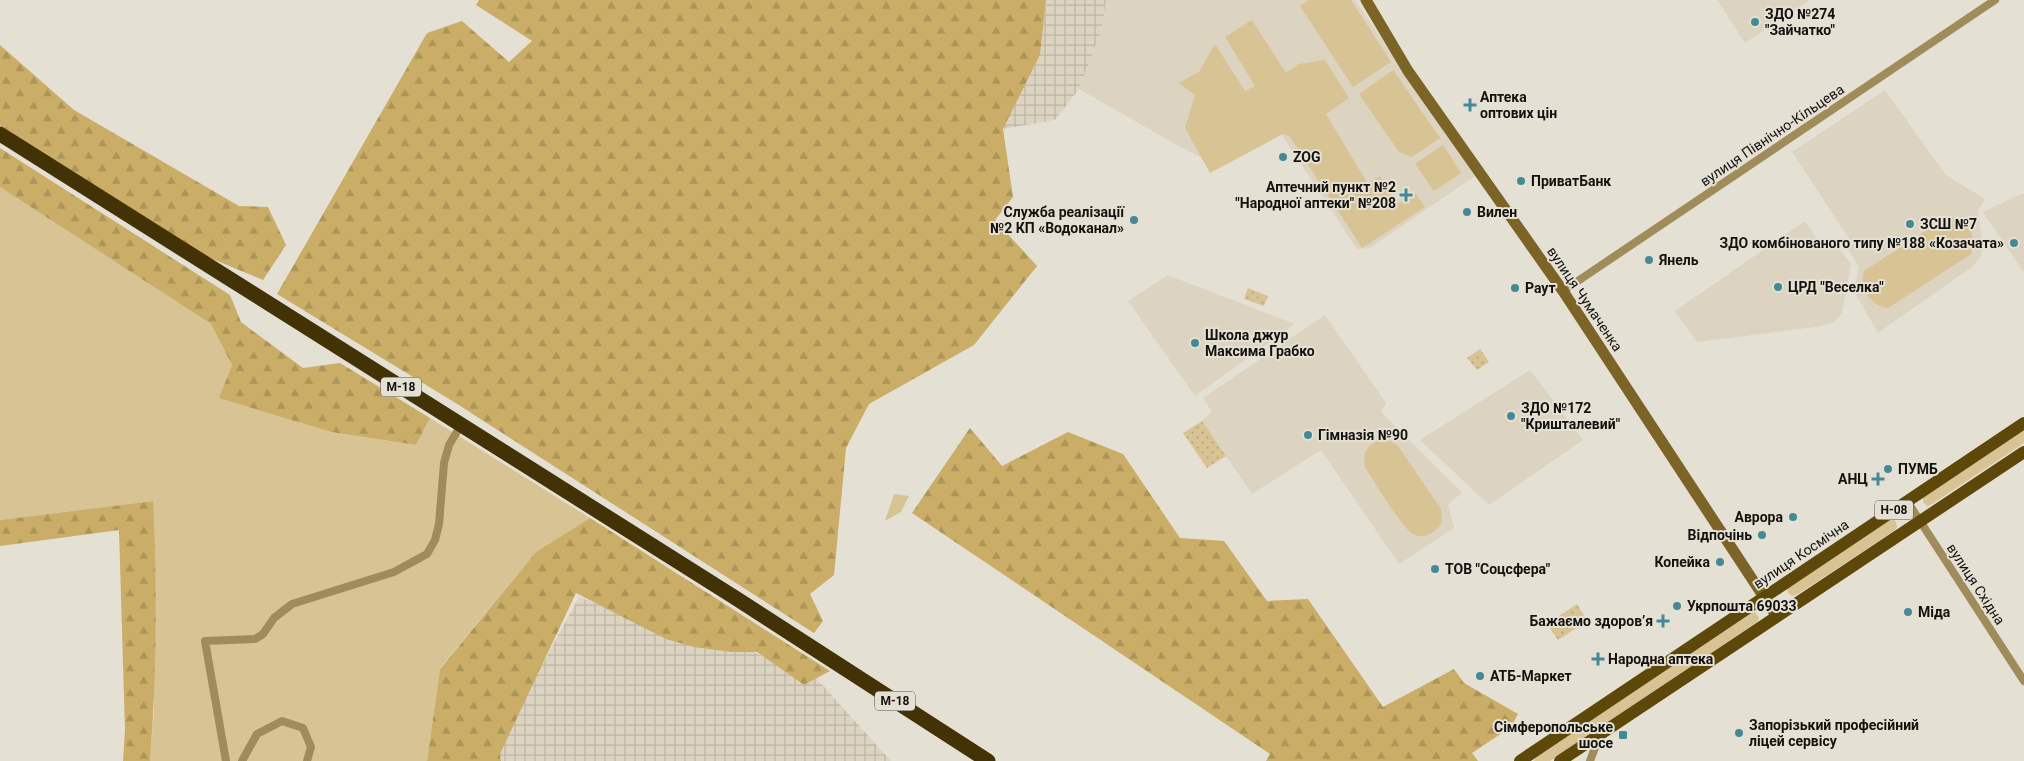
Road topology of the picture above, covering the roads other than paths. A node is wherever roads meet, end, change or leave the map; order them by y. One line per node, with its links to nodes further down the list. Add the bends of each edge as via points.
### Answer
1 (1366, 0): 4 (street, вулиця Чумаченка, via 1408,71)
2 (1995, 0): 4 (street, вулиця Північно-Кільцева)
3 (0, 134): 6 (highway, М-18)
4 (1564, 291): 10 (street, вулиця Чумаченка)
5 (2024, 423): 8 (main road, вулиця Космічна / Н-08)
6 (461, 425): 14 (street, via 444,463 438,524 427,554 394,572 292,604 255,639 205,642); 17 (highway, М-18)
7 (2024, 452): 9 (main road, Н-08)
8 (1907, 502): 9 (street, вулиця Східна); 10 (main road, вулиця Космічна / Н-08)
9 (1920, 522): 11 (main road, Н-08); 12 (street, вулиця Східна)
10 (1763, 597): 11 (street, вулиця Чумаченка); 18 (main road, вулиця Космічна / Н-08)
11 (1777, 617): 13 (main road, Н-08)
12 (2024, 681)
13 (1600, 736): 19 (main road, Н-08); 20 (street)
14 (226, 761)
15 (242, 761): 16 (street, via 256,734 282,721 303,728 311,747)
16 (307, 761)
17 (988, 761)
18 (1520, 761)
19 (1560, 761)
20 (1590, 761)

